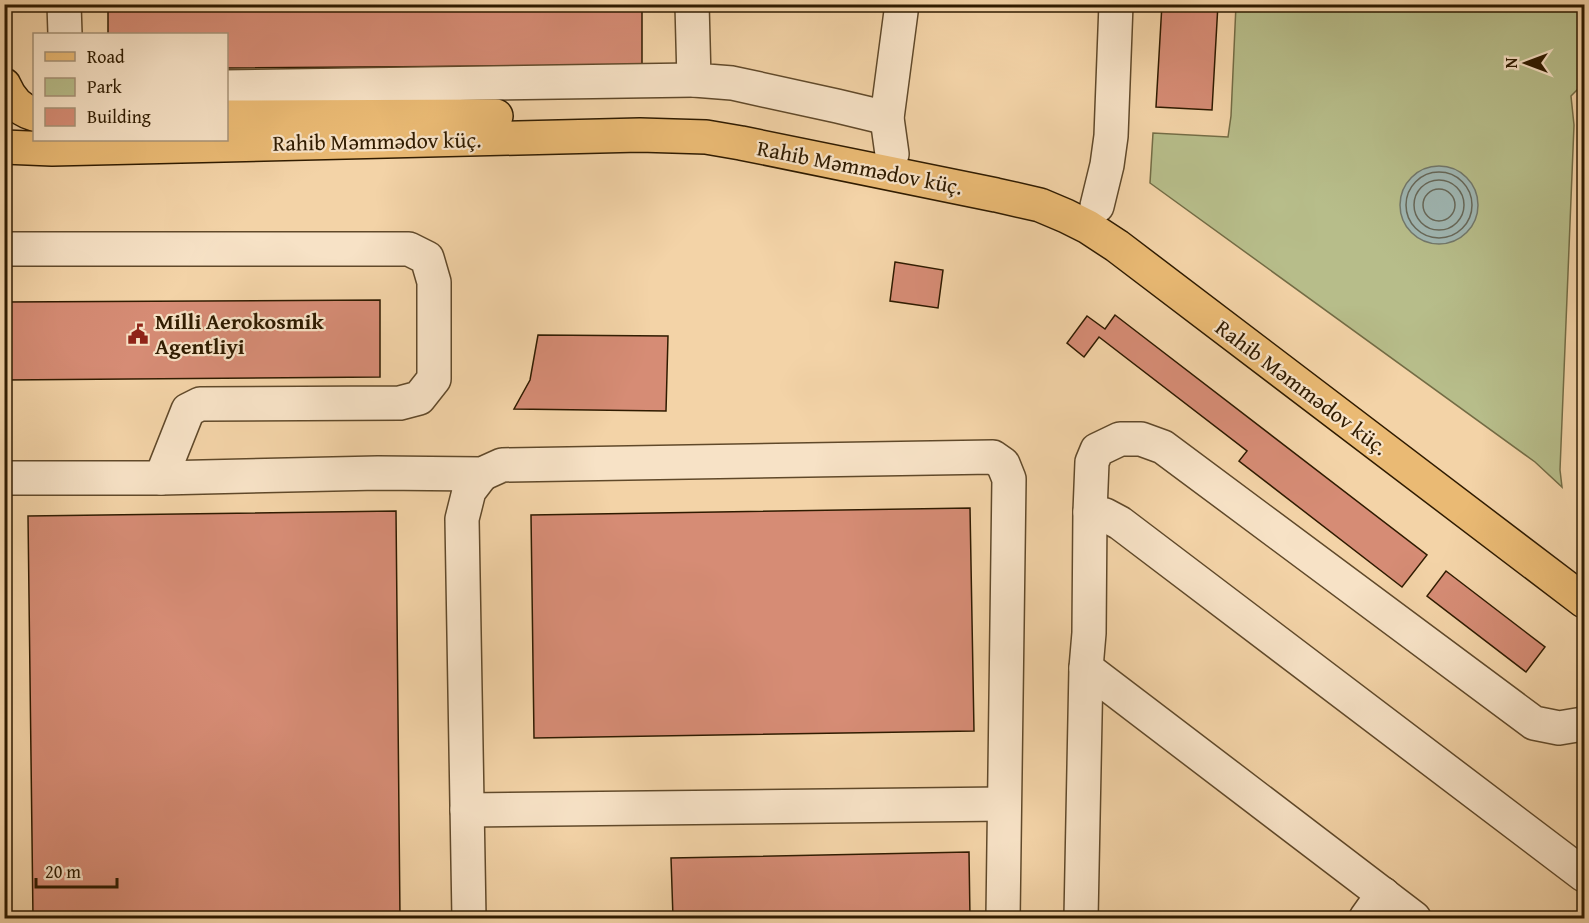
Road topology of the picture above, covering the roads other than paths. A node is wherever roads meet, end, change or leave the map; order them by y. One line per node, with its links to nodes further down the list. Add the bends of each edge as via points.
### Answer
1 (64, 4): 5 (lane)
2 (692, 4): 6 (lane)
3 (902, 4): 9 (lane)
4 (1116, 4): 13 (lane, via 1111,136)
5 (65, 33)
6 (694, 80): 7 (lane); 9 (lane, via 732,83)
7 (228, 87)
8 (228, 117): 10 (main road)
9 (887, 118): 12 (lane)
10 (680, 127): 11 (main road, Rahib Məmmədov küç., via 640,135); 12 (main road, via 709,118); 13 (main road, Rahib Məmmədov küç., via 706,137)
11 (4, 147)
12 (892, 154): 13 (main road, via 1052,189)
13 (1092, 217): 19 (main road, via 1163,254); 20 (main road, Rahib Məmmədov küç., via 1117,246)
14 (4, 249): 17 (lane, via 409,249 427,258 434,282 434,379 419,398 400,403 200,404 189,410)
15 (482, 474): 17 (lane); 23 (lane, via 502,465 993,457 1003,464 1009,479); 24 (lane, via 469,490 462,519)
16 (4, 478): 17 (lane)
17 (161, 478)
18 (1090, 512): 21 (lane); 22 (lane, via 1096,450 1120,439 1141,439 1163,447 1534,723 1559,728); 25 (lane, via 1120,523)
19 (1584, 576)
20 (1584, 601)
21 (1086, 668): 26 (lane); 29 (lane)
22 (1584, 723)
23 (1004, 804): 24 (lane); 28 (lane)
24 (468, 810): 27 (lane)
25 (1584, 875)
26 (1374, 906): 30 (lane)
27 (469, 918)
28 (1003, 918)
29 (1081, 918)
30 (1414, 918)

